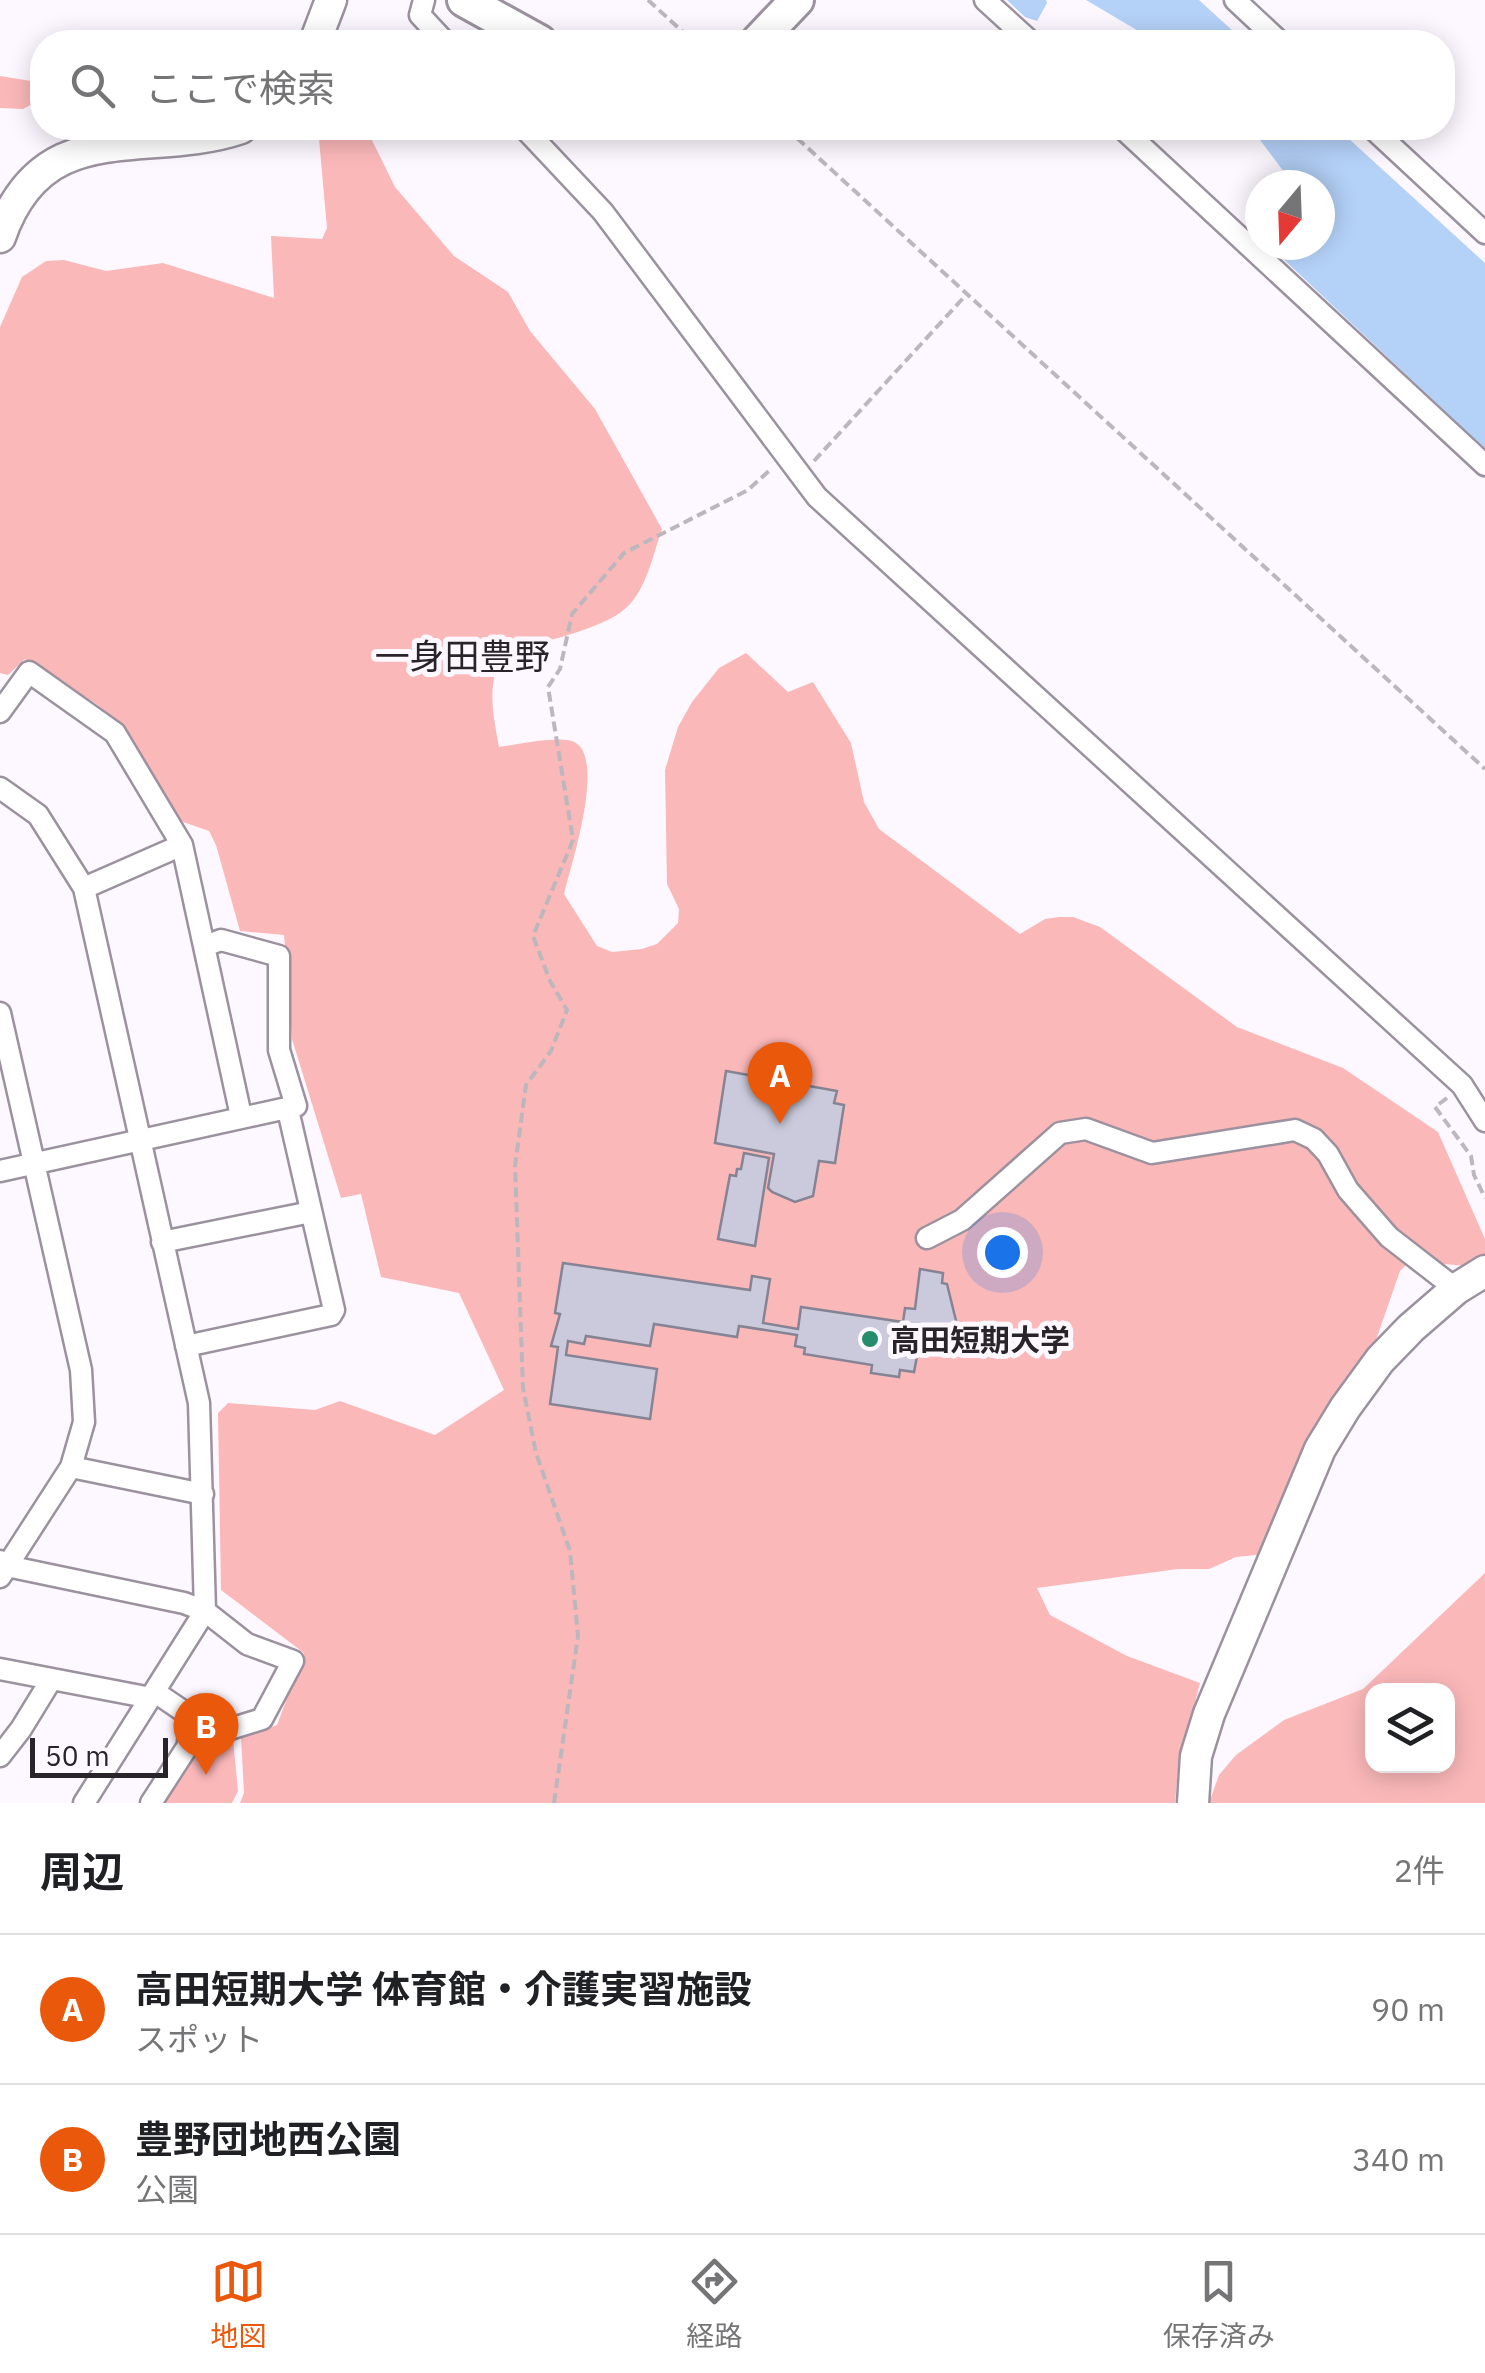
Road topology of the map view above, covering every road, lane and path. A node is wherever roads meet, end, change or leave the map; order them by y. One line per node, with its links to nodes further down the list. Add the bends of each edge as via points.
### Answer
1 (331, 0): 8 (street)
2 (424, 0): 9 (street, via 420,15)
3 (464, 0): 10 (main road)
4 (648, 0): 11 (path)
5 (797, 0): 12 (main road)
6 (985, 0): 13 (street)
7 (1235, 0): 14 (street)
8 (320, 30)
9 (434, 30)
10 (518, 30)
11 (681, 30)
12 (768, 30)
13 (1018, 30)
14 (1267, 30)
15 (163, 140): 21 (street, via 108,144 64,159 29,186)
16 (535, 140): 23 (street, via 603,212)
17 (799, 140): 22 (path)
18 (1135, 140): 24 (street)
19 (1385, 140): 20 (street)
20 (1485, 233)
21 (0, 237)
22 (966, 296): 25 (path); 27 (path)
23 (786, 456): 25 (street); 58 (path, via 748,490 624,552 572,614 560,670 548,687 573,840 533,936 567,1010 551,1052 526,1085 515,1166 523,1388 536,1453 570,1551 578,1636)
24 (1485, 465)
25 (800, 476): 33 (street)
26 (0, 712): 29 (street, via 29,672 115,732)
27 (1485, 770)
28 (0, 788): 30 (street, via 38,816)
29 (182, 844): 30 (street); 31 (street)
30 (84, 888): 37 (street)
31 (205, 946): 34 (street, via 221,940 279,956 279,1050 296,1106); 35 (street)
32 (0, 1013): 38 (street)
33 (1462, 1085): 36 (street); 40 (path, via 1436,1107 1472,1156)
34 (288, 1110): 35 (street); 41 (street)
35 (241, 1116): 37 (street)
36 (1485, 1121)
37 (139, 1139): 38 (street); 43 (street)
38 (32, 1164): 39 (street); 47 (street, via 81,1370 84,1422)
39 (0, 1171)
40 (1485, 1198)
41 (311, 1212): 43 (street); 46 (street, via 331,1315)
42 (927, 1238): 45 (street, via 962,1220 1060,1133 1086,1129 1152,1154 1295,1130 1321,1146 1389,1237)
43 (162, 1242): 46 (street)
44 (1485, 1271): 45 (street)
45 (1456, 1288): 59 (street, via 1380,1360 1320,1450 1209,1714 1196,1756)
46 (186, 1346): 48 (street, via 199,1403)
47 (70, 1467): 48 (street); 49 (street)
48 (203, 1494): 50 (street)
49 (2, 1568): 50 (street, via 184,1602)
50 (204, 1612): 53 (street); 54 (street, via 247,1644 292,1661 262,1719)
51 (0, 1669): 52 (street)
52 (51, 1680): 53 (street); 55 (street)
53 (153, 1695): 54 (street, via 202,1724); 56 (street)
54 (188, 1742): 57 (street)
55 (0, 1756)
56 (84, 1803)
57 (151, 1803)
58 (554, 1803)
59 (1193, 1803)

